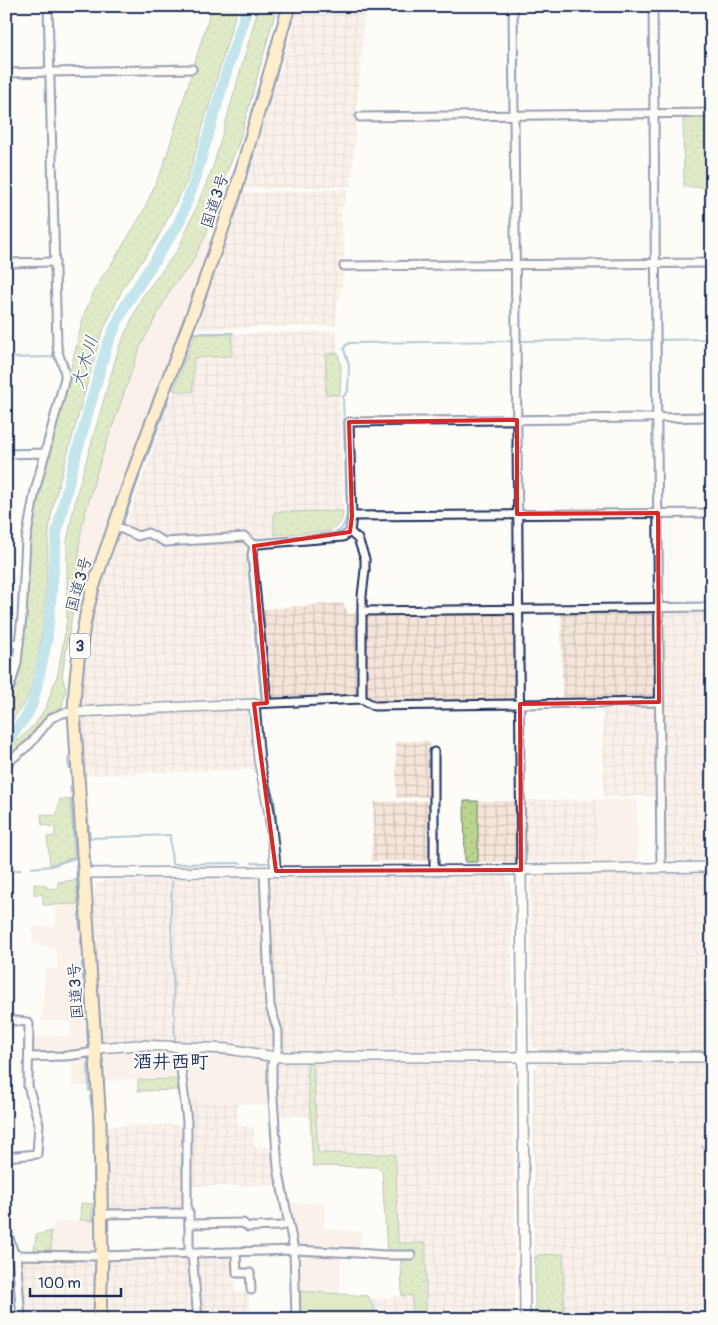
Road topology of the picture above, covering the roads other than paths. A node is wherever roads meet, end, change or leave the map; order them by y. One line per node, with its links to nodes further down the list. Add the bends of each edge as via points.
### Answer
1 (48, 6): 6 (street)
2 (289, 6): 27 (highway, 国道3号 / 3, via 234,196)
3 (513, 6): 10 (street)
4 (653, 6): 9 (street)
5 (192, 69): 6 (street)
6 (50, 71): 7 (street); 12 (street)
7 (6, 73)
8 (712, 113): 9 (street)
9 (654, 114): 10 (street); 14 (street)
10 (514, 115): 11 (street); 16 (street)
11 (360, 117)
12 (55, 262): 13 (street); 21 (street, via 57,352 66,378)
13 (6, 263)
14 (655, 263): 15 (street); 16 (street); 18 (street)
15 (712, 263)
16 (515, 264): 17 (street); 20 (street)
17 (344, 266)
18 (657, 418): 19 (street); 20 (street); 24 (street)
19 (712, 418)
20 (517, 420): 25 (street); 26 (street, via 348,422)
21 (46, 452): 22 (street); 34 (street, via 26,540)
22 (6, 454)
23 (712, 512): 24 (street)
24 (658, 513): 25 (street); 31 (street)
25 (518, 514): 26 (street); 32 (street)
26 (352, 516): 28 (street)
27 (115, 526): 29 (street, via 138,536 148,533 165,542 245,537); 42 (highway, 国道3号 / 3, via 86,615)
28 (350, 532): 29 (street, via 343,537); 33 (street, via 358,539 365,559)
29 (251, 543): 38 (street)
30 (712, 607): 31 (street)
31 (658, 608): 32 (street); 39 (street)
32 (518, 610): 33 (street); 41 (street)
33 (362, 611): 37 (street)
34 (19, 643): 35 (street); 36 (street, via 17,663)
35 (6, 644)
36 (6, 694)
37 (362, 699): 38 (street); 41 (street, via 374,706)
38 (267, 702): 40 (street)
39 (660, 702): 41 (street); 46 (street)
40 (254, 704): 42 (street); 49 (street)
41 (520, 704): 48 (street)
42 (74, 712): 44 (street, via 51,718 30,744); 51 (highway, 国道3号 / 3)
43 (434, 752): 47 (street)
44 (6, 764)
45 (712, 867): 46 (street)
46 (661, 868): 48 (street)
47 (434, 870): 48 (street); 49 (street)
48 (521, 870): 57 (street)
49 (276, 871): 50 (street)
50 (264, 872): 51 (street); 56 (street, via 270,1006 278,1031)
51 (84, 873): 54 (highway, 国道3号 / 3)
52 (6, 1020): 55 (street, via 29,1024)
53 (180, 1047): 54 (street, via 139,1045); 56 (street, via 229,1049); 60 (street, via 187,1122)
54 (96, 1050): 55 (street, via 66,1056); 61 (highway, 国道3号 / 3)
55 (29, 1057): 59 (street, via 28,1086 39,1124 37,1154)
56 (275, 1057): 57 (street); 63 (street, via 272,1084 278,1168)
57 (522, 1057): 58 (street); 76 (street)
58 (712, 1057)
59 (6, 1157)
60 (187, 1213): 61 (street); 62 (street)
61 (102, 1214): 70 (highway, 国道3号 / 3)
62 (189, 1224): 63 (street, via 243,1223 248,1227); 68 (street)
63 (288, 1224): 65 (street)
64 (6, 1227): 67 (street)
65 (294, 1250): 66 (street); 69 (street); 75 (street)
66 (236, 1253): 68 (street); 71 (street, via 237,1273 250,1273)
67 (12, 1254): 70 (street); 72 (street)
68 (190, 1254): 70 (street); 74 (street)
69 (412, 1255)
70 (102, 1256): 73 (highway, 国道3号 / 3)
71 (251, 1290)
72 (21, 1319)
73 (100, 1319)
74 (198, 1319)
75 (296, 1319)
76 (525, 1319)

